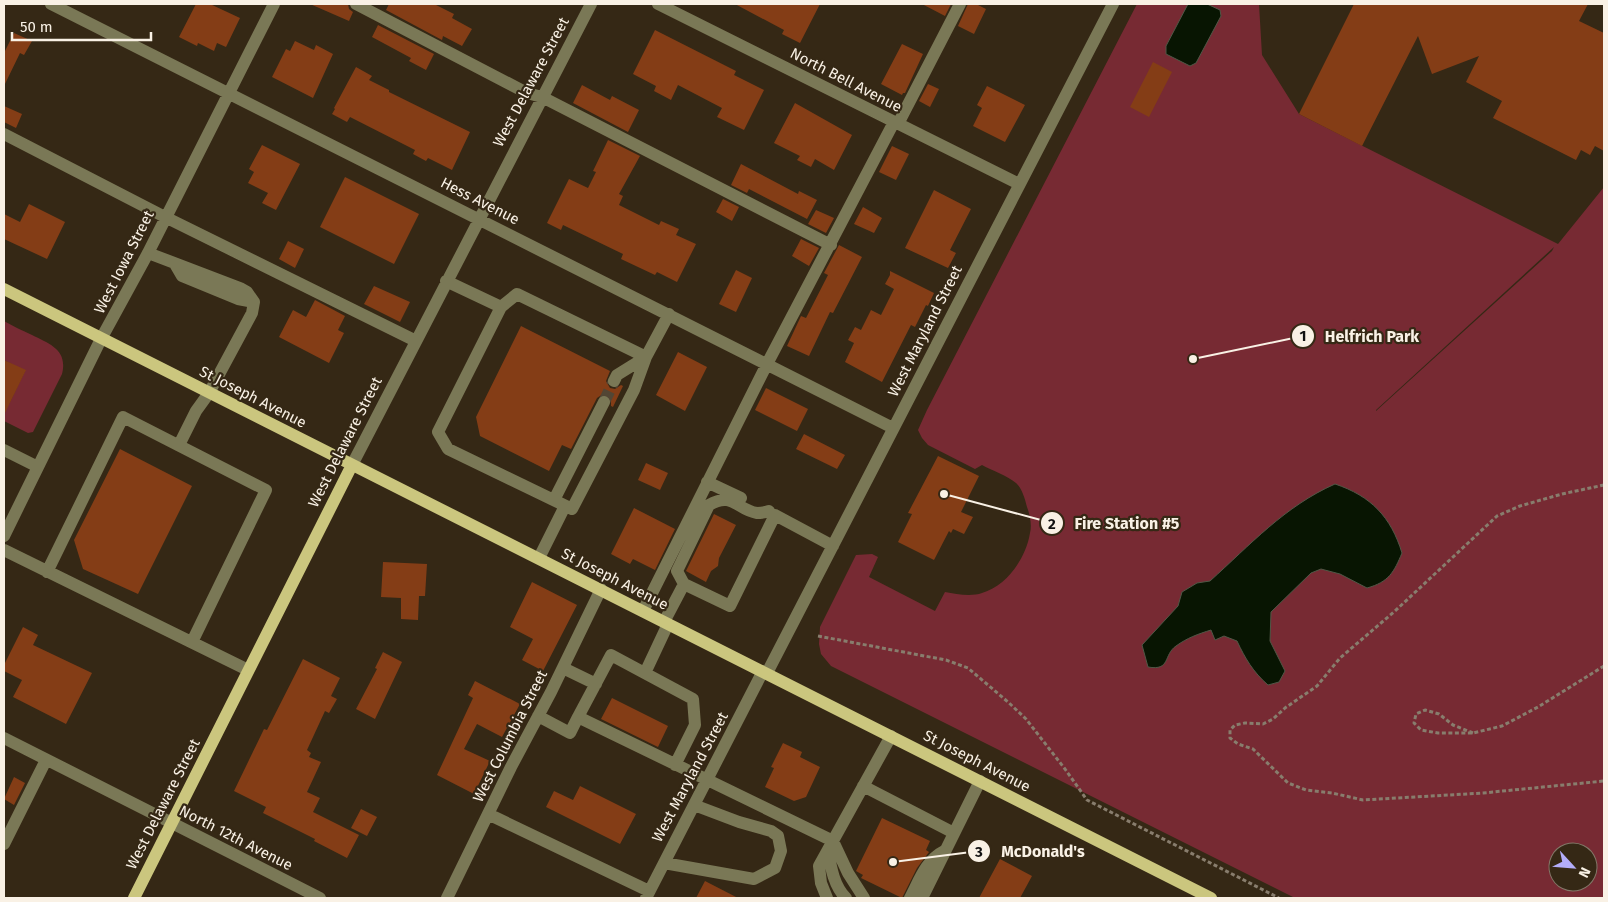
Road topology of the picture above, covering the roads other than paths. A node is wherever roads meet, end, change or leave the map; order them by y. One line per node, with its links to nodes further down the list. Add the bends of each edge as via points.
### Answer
1 (51, 4): 8 (street, Hess Avenue)
2 (274, 4): 8 (street, West Iowa Street)
3 (356, 4): 9 (street, via 527,93)
4 (591, 4): 9 (street, West Delaware Street)
5 (658, 4): 10 (street, North Bell Avenue)
6 (960, 4): 10 (street)
7 (1113, 4): 12 (street, West Maryland Street)
8 (229, 94): 13 (street, West Iowa Street); 14 (street, Hess Avenue)
9 (542, 97): 14 (street, West Delaware Street); 15 (street)
10 (896, 123): 12 (street, North Bell Avenue); 15 (street)
11 (4, 134): 13 (street)
12 (1019, 184): 28 (street, West Maryland Street)
13 (165, 217): 16 (street, West Iowa Street); 22 (street)
14 (478, 218): 17 (street, West Delaware Street); 20 (street, Hess Avenue)
15 (831, 245): 24 (street)
16 (148, 253): 21 (street, West Iowa Street); 26 (street, via 240,288 254,302 252,313)
17 (446, 281): 19 (street); 22 (street, West Delaware Street)
18 (4, 289): 21 (main road, St Joseph Avenue)
19 (501, 307): 23 (street, via 517,294); 34 (street, via 438,432 448,449)
20 (669, 314): 23 (street); 24 (street, Hess Avenue)
21 (101, 339): 26 (main road, St Joseph Avenue); 32 (street, West Iowa Street)
22 (416, 341): 31 (street, West Delaware Street)
23 (646, 357): 25 (street, via 617,375); 34 (street, via 634,390)
24 (767, 364): 28 (street, Hess Avenue); 33 (street)
25 (617, 383)
26 (209, 393): 29 (street); 31 (main road, St Joseph Avenue)
27 (607, 404): 34 (street)
28 (893, 428): 39 (street, West Maryland Street)
29 (179, 445): 42 (street, via 123,417); 47 (street, via 266,490)
30 (4, 450): 32 (street)
31 (352, 465): 41 (main road, St Joseph Avenue); 49 (main road, West Delaware Street)
32 (38, 467): 36 (street, West Iowa Street)
33 (707, 482): 37 (street); 45 (street)
34 (563, 504): 41 (street)
35 (4, 506): 36 (street)
36 (16, 512): 38 (street, West Iowa Street)
37 (772, 513): 39 (street); 43 (street, via 730,606); 43 (street, via 757,513 726,500 709,505 677,571)
38 (4, 536)
39 (833, 546): 50 (street, West Maryland Street)
40 (4, 550): 42 (street)
41 (539, 558): 44 (main road, St Joseph Avenue)
42 (47, 572): 47 (street)
43 (684, 584): 46 (street)
44 (601, 589): 45 (main road, St Joseph Avenue); 48 (street, West Columbia Street)
45 (643, 611): 46 (main road, St Joseph Avenue)
46 (666, 623): 50 (main road, St Joseph Avenue); 51 (street)
47 (192, 642): 49 (street)
48 (563, 668): 52 (street); 53 (street, West Columbia Street)
49 (248, 670): 64 (main road, West Delaware Street)
50 (765, 672): 55 (main road, St Joseph Avenue); 59 (street, West Maryland Street)
51 (645, 673): 52 (street, via 611,655); 58 (street, via 693,699 696,725)
52 (596, 684): 54 (street)
53 (538, 716): 54 (street, via 570,733); 63 (street, West Columbia Street)
54 (578, 717): 58 (street)
55 (891, 736): 60 (main road, St Joseph Avenue); 61 (street)
56 (4, 738): 57 (street, North 12th Avenue)
57 (46, 760): 64 (street, North 12th Avenue); 66 (street)
58 (675, 765): 59 (street)
59 (707, 781): 62 (street, West Maryland Street); 67 (street)
60 (980, 781): 65 (street); 81 (main road, St Joseph Avenue)
61 (863, 786): 65 (street); 67 (street)
62 (694, 805): 69 (street, West Maryland Street); 69 (street, via 778,836 780,851 775,868 754,879)
63 (488, 814): 71 (street); 75 (street, West Columbia Street)
64 (172, 823): 70 (street, North 12th Avenue); 72 (main road, West Delaware Street)
65 (954, 833): 68 (street)
66 (4, 844)
67 (830, 846): 76 (street, via 819,866 820,883); 77 (street, via 832,873); 78 (street)
68 (946, 850): 79 (street, via 930,861); 80 (street)
69 (664, 862): 71 (street, West Maryland Street)
70 (296, 886): 73 (street); 74 (street, North 12th Avenue)
71 (648, 895)
72 (134, 898)
73 (290, 898)
74 (320, 898)
75 (447, 898)
76 (827, 898)
77 (846, 898)
78 (864, 898)
79 (910, 898)
80 (922, 898)
81 (1211, 898)

